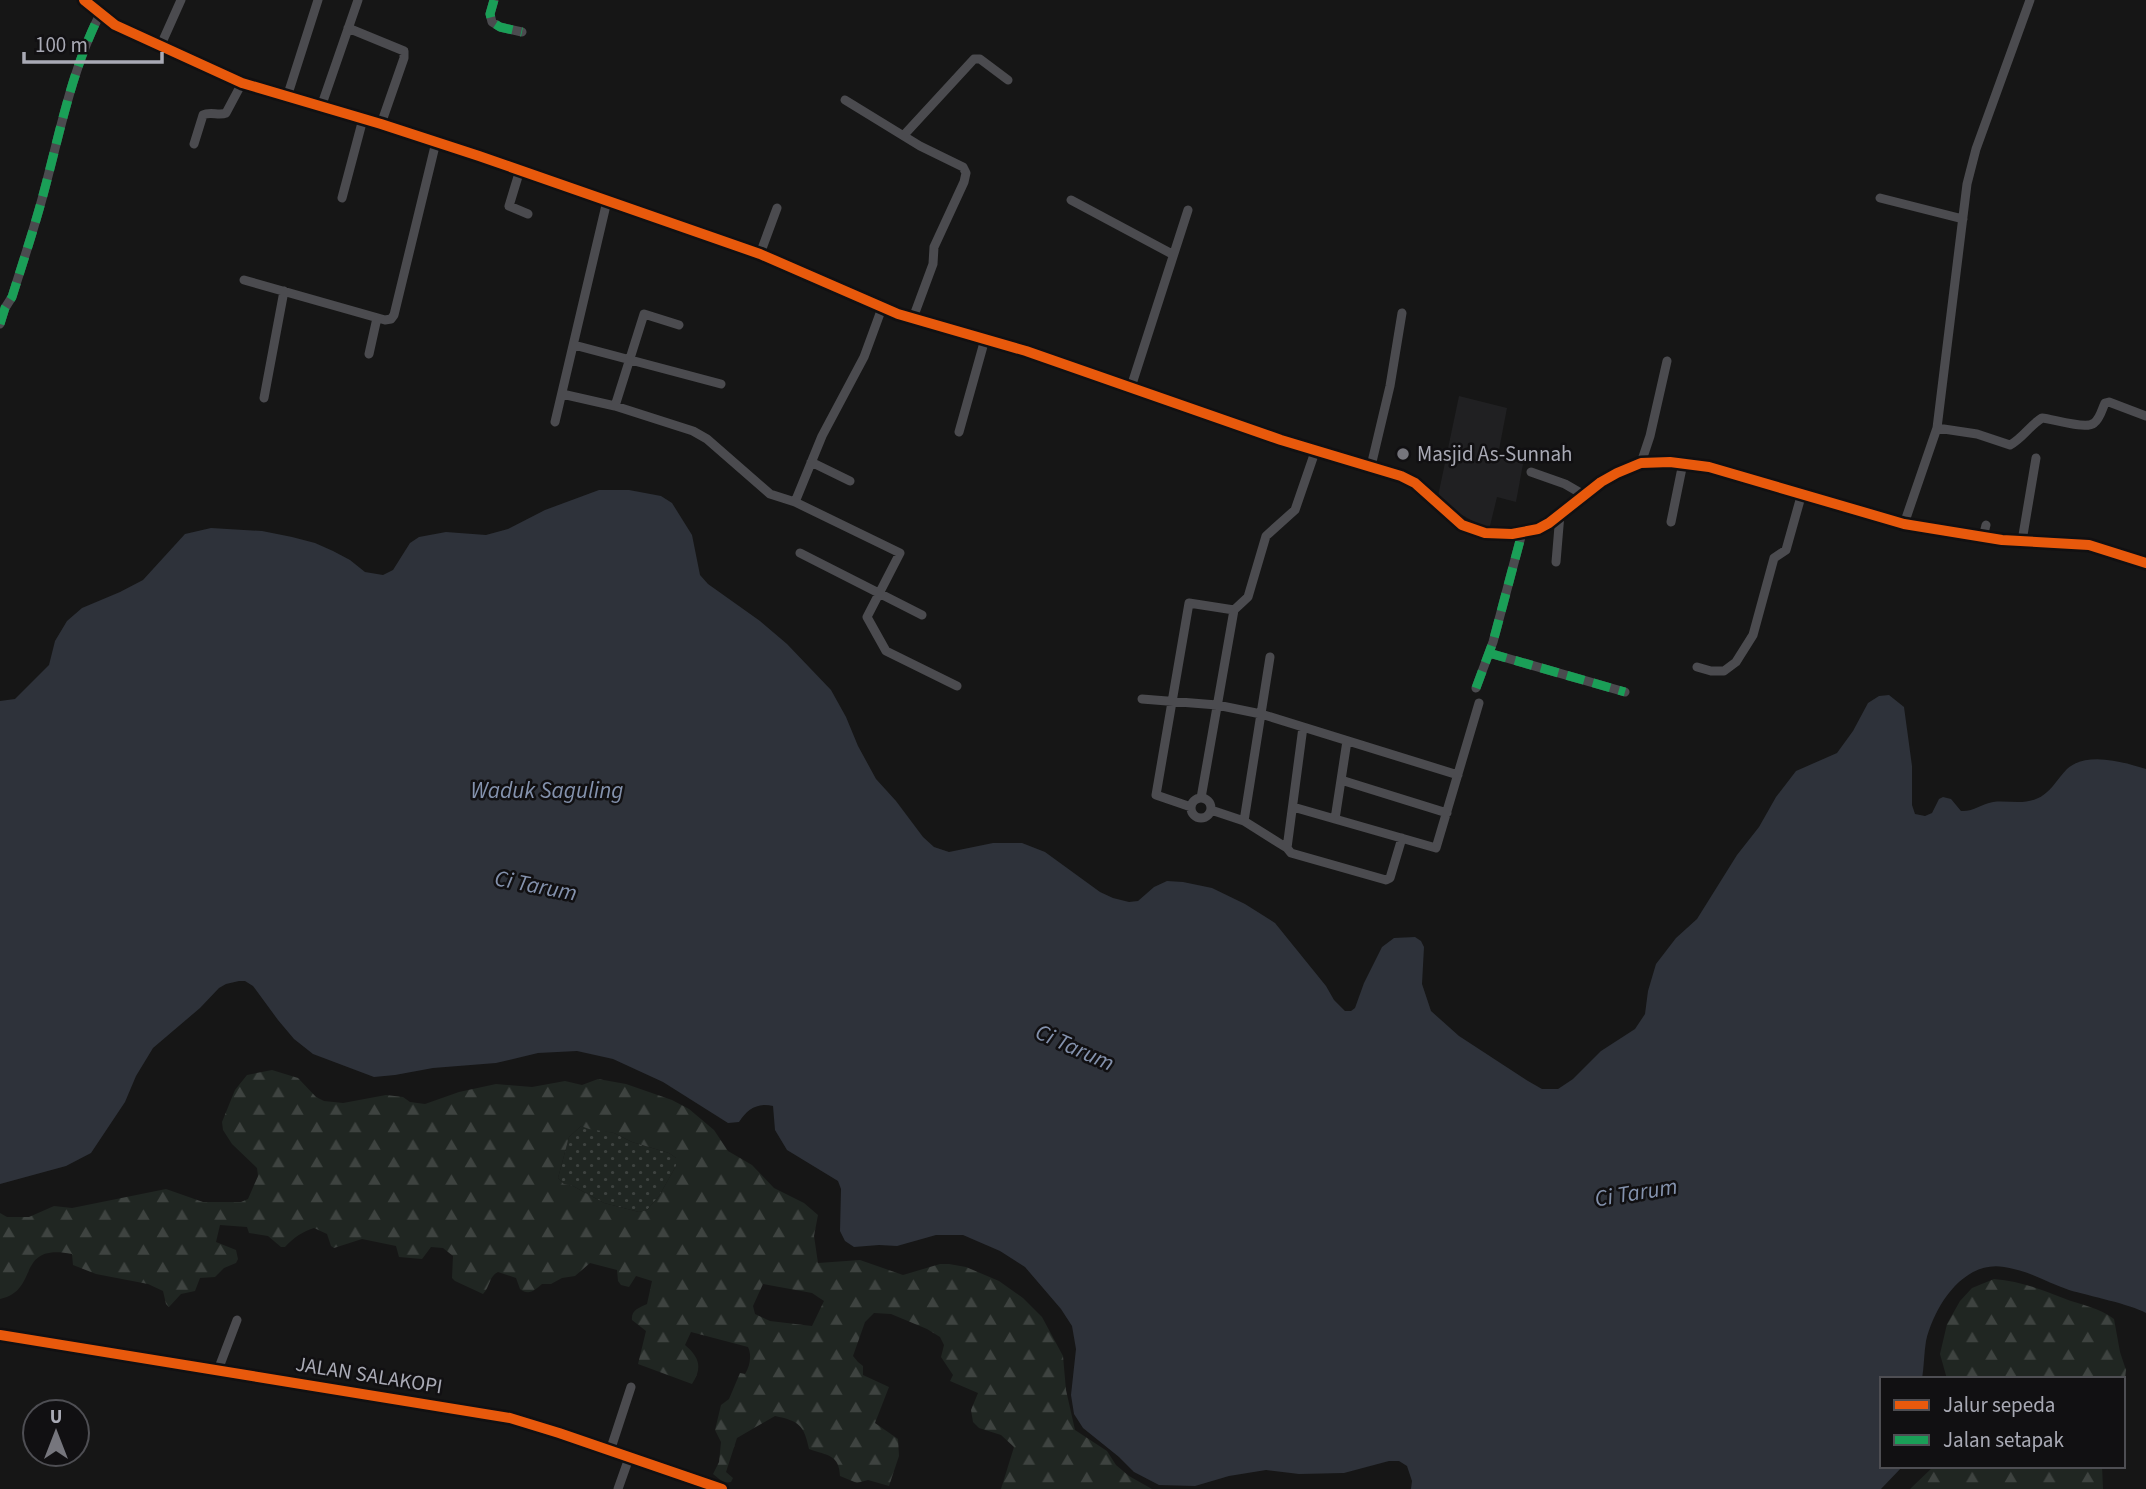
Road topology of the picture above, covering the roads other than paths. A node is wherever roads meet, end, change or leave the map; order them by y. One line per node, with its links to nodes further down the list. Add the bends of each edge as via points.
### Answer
1 (84, 0): 7 (street)
2 (181, 0): 10 (street)
3 (318, 0): 13 (street)
4 (358, 0): 8 (street)
5 (494, 0): 9 (street, via 492,22)
6 (2030, 0): 29 (street, via 1976,149)
7 (100, 14): 10 (street); 38 (street)
8 (348, 27): 15 (street); 17 (street, via 404,52)
9 (522, 32)
10 (160, 47): 12 (street)
11 (1008, 80): 18 (street, via 974,59)
12 (242, 83): 13 (street); 20 (street, via 226,113 203,115)
13 (287, 97): 15 (street)
14 (845, 100): 18 (street)
15 (321, 107): 16 (street)
16 (363, 119): 17 (street); 22 (street)
17 (381, 124): 19 (street)
18 (904, 135): 37 (street, via 963,167 966,173 934,247 933,264)
19 (436, 142): 21 (street); 36 (street, via 394,315 390,320)
20 (194, 144)
21 (520, 170): 25 (street); 28 (street, via 509,206)
22 (342, 198)
23 (1880, 198): 29 (street)
24 (1071, 200): 31 (street)
25 (607, 201): 30 (street); 41 (street)
26 (777, 208): 30 (street)
27 (1188, 209): 31 (street)
28 (528, 214)
29 (1963, 219): 52 (street)
30 (760, 254): 34 (street)
31 (1172, 254): 46 (street)
32 (244, 280): 33 (street)
33 (284, 291): 36 (street); 48 (street)
34 (882, 308): 37 (street); 56 (street, via 864,356)
35 (1402, 313): 59 (street)
36 (377, 318): 42 (street)
37 (913, 318): 40 (street)
38 (0, 324)
39 (680, 325): 43 (street, via 644,314)
40 (985, 339): 46 (street); 53 (street)
41 (574, 345): 43 (street); 47 (street)
42 (369, 354)
43 (630, 360): 45 (street); 49 (street)
44 (1667, 361): 57 (street)
45 (721, 384)
46 (1131, 387): 54 (street)
47 (562, 394): 49 (street); 51 (street)
48 (264, 398)
49 (615, 406): 64 (street, via 702,436 767,492)
50 (2146, 416): 52 (street, via 2109,402 2092,425 2042,418 2010,445)
51 (555, 422)
52 (1937, 428): 67 (street)
53 (959, 432)
54 (1317, 449): 59 (street); 76 (street, via 1295,510 1266,536 1248,597)
55 (2036, 458): 71 (street)
56 (811, 462): 61 (street); 64 (street)
57 (1641, 463): 58 (street); 63 (street, via 1616,473)
58 (1683, 463): 62 (street); 66 (street)
59 (1371, 466): 69 (street, via 1412,481 1464,527 1490,534)
60 (1531, 472): 63 (street)
61 (850, 481)
62 (1802, 493): 67 (street); 80 (street, via 1786,550 1774,558 1753,635 1736,662 1724,671)
63 (1584, 495): 65 (street)
64 (795, 502): 75 (street, via 900,553)
65 (1560, 514): 69 (street, via 1545,526); 73 (street)
66 (1671, 522)
67 (1904, 524): 70 (street)
68 (1986, 525): 70 (street)
69 (1522, 533): 78 (street)
70 (1983, 537): 71 (street)
71 (2022, 541): 74 (street, via 2089,545)
72 (800, 553): 75 (street)
73 (1556, 562)
74 (2146, 563)
75 (879, 593): 77 (street); 81 (street, via 867,617 886,650)
76 (1234, 610): 85 (street, via 1189,603); 87 (street)
77 (922, 615)
78 (1489, 653): 82 (street); 83 (street)
79 (1270, 657): 88 (street)
80 (1697, 667)
81 (957, 686)
82 (1476, 688)
83 (1625, 692)
84 (1142, 699): 85 (street)
85 (1172, 701): 87 (street); 94 (street, via 1156,795)
86 (1479, 703): 91 (street)
87 (1217, 705): 88 (street); 93 (street)
88 (1261, 714): 89 (street); 99 (street)
89 (1303, 727): 90 (street); 95 (street)
90 (1347, 741): 91 (street); 92 (street)
91 (1458, 775): 97 (street)
92 (1341, 780): 97 (street); 98 (street)
93 (1201, 798): 94 (street); 96 (street)
94 (1191, 807): 96 (street, via 1197,818)
95 (1293, 807): 98 (street); 101 (street)
96 (1211, 810): 99 (street)
97 (1447, 813): 100 (street, via 1436,848)
98 (1335, 820): 100 (street)
99 (1244, 821): 101 (street)
100 (1402, 838): 101 (street, via 1386,880 1291,853)
101 (1287, 848)
102 (237, 1320): 104 (street)
103 (0, 1335): 104 (street, JALAN SALAKOPI)
104 (218, 1370): 106 (street, JALAN SALAKOPI, via 510,1418)
105 (631, 1387): 106 (street)
106 (610, 1451): 107 (street, JALAN SALAKOPI)
107 (629, 1458): 108 (street); 109 (street, JALAN SALAKOPI)
108 (618, 1489)
109 (722, 1489)

